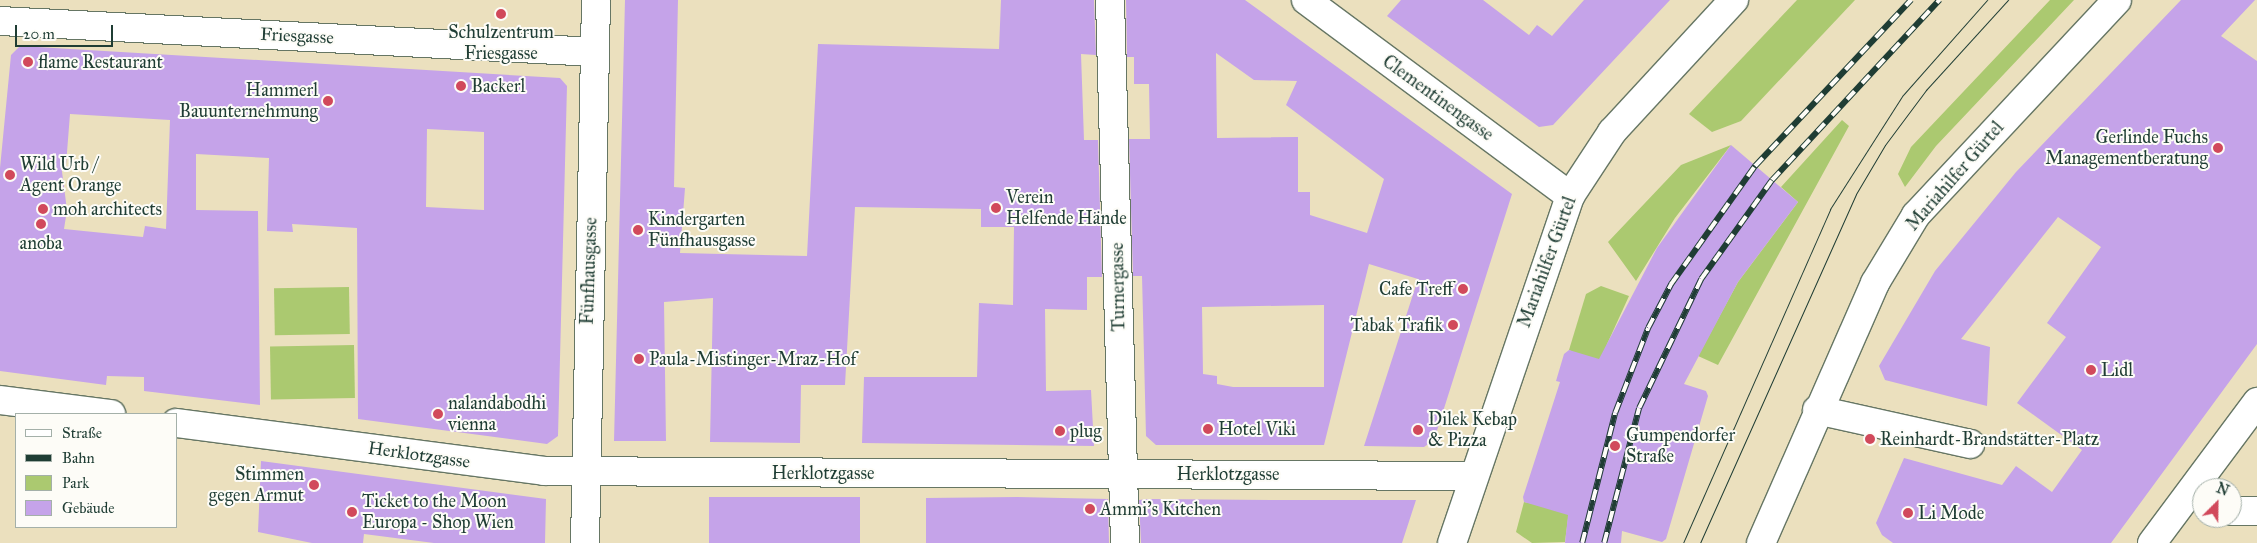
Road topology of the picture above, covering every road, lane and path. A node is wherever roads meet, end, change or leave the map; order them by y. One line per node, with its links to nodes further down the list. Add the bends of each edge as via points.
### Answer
1 (596, 0): 7 (street, Fünfhausgasse)
2 (1110, 0): 16 (street, Turnergasse)
3 (1306, 0): 8 (street, Clementinengasse)
4 (1734, 0): 8 (street, Mariahilfer Gürtel, via 1612,132)
5 (2117, 0): 11 (street, Mariahilfer Gürtel, via 1916,215 1875,283)
6 (0, 21): 7 (street, Friesgasse)
7 (595, 52): 15 (street, Fünfhausgasse)
8 (1570, 196): 17 (street, Mariahilfer Gürtel)
9 (0, 400): 12 (street)
10 (2257, 402): 18 (street)
11 (1817, 410): 14 (street); 25 (street, Mariahilfer Gürtel)
12 (103, 413)
13 (178, 423): 15 (street, Herklotzgasse, via 544,472)
14 (1970, 444)
15 (584, 472): 16 (street, Herklotzgasse); 22 (street, Fünfhausgasse)
16 (1122, 474): 17 (street, Herklotzgasse); 23 (street, Turnergasse)
17 (1472, 476): 24 (street, Mariahilfer Gürtel)
18 (2209, 478)
19 (2192, 502): 26 (street)
20 (2242, 511): 21 (street)
21 (2257, 511)
22 (585, 543)
23 (1125, 543)
24 (1452, 543)
25 (1761, 543)
26 (2152, 543)

